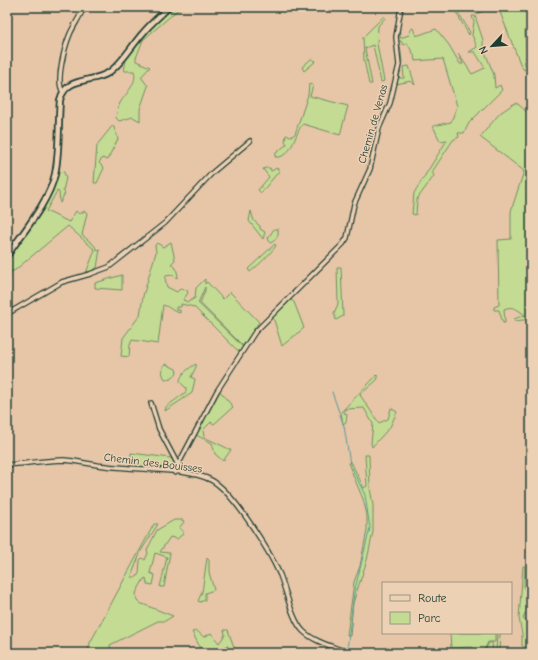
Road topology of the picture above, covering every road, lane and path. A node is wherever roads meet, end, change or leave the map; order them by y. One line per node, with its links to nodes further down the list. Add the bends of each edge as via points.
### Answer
1 (84, 7): 4 (street, via 70,34 63,58 60,84)
2 (169, 7): 4 (street, via 144,31 108,73 74,83)
3 (401, 7): 10 (street, Chemin de Venas, via 397,33 399,65 390,103 379,128 370,169 354,204 344,244 255,332 217,391)
4 (63, 92): 6 (street, via 60,100 53,180 35,214)
5 (250, 141): 7 (street, via 213,172 165,223 109,267 62,282)
6 (7, 256)
7 (7, 314)
8 (151, 403): 10 (street, via 159,429)
9 (7, 465): 11 (street, Chemin des Bouisses, via 65,460)
10 (178, 465): 11 (street)
11 (175, 473): 12 (street, Chemin des Bouisses, via 210,480 231,499 248,521 275,566 303,631)
12 (349, 653)

